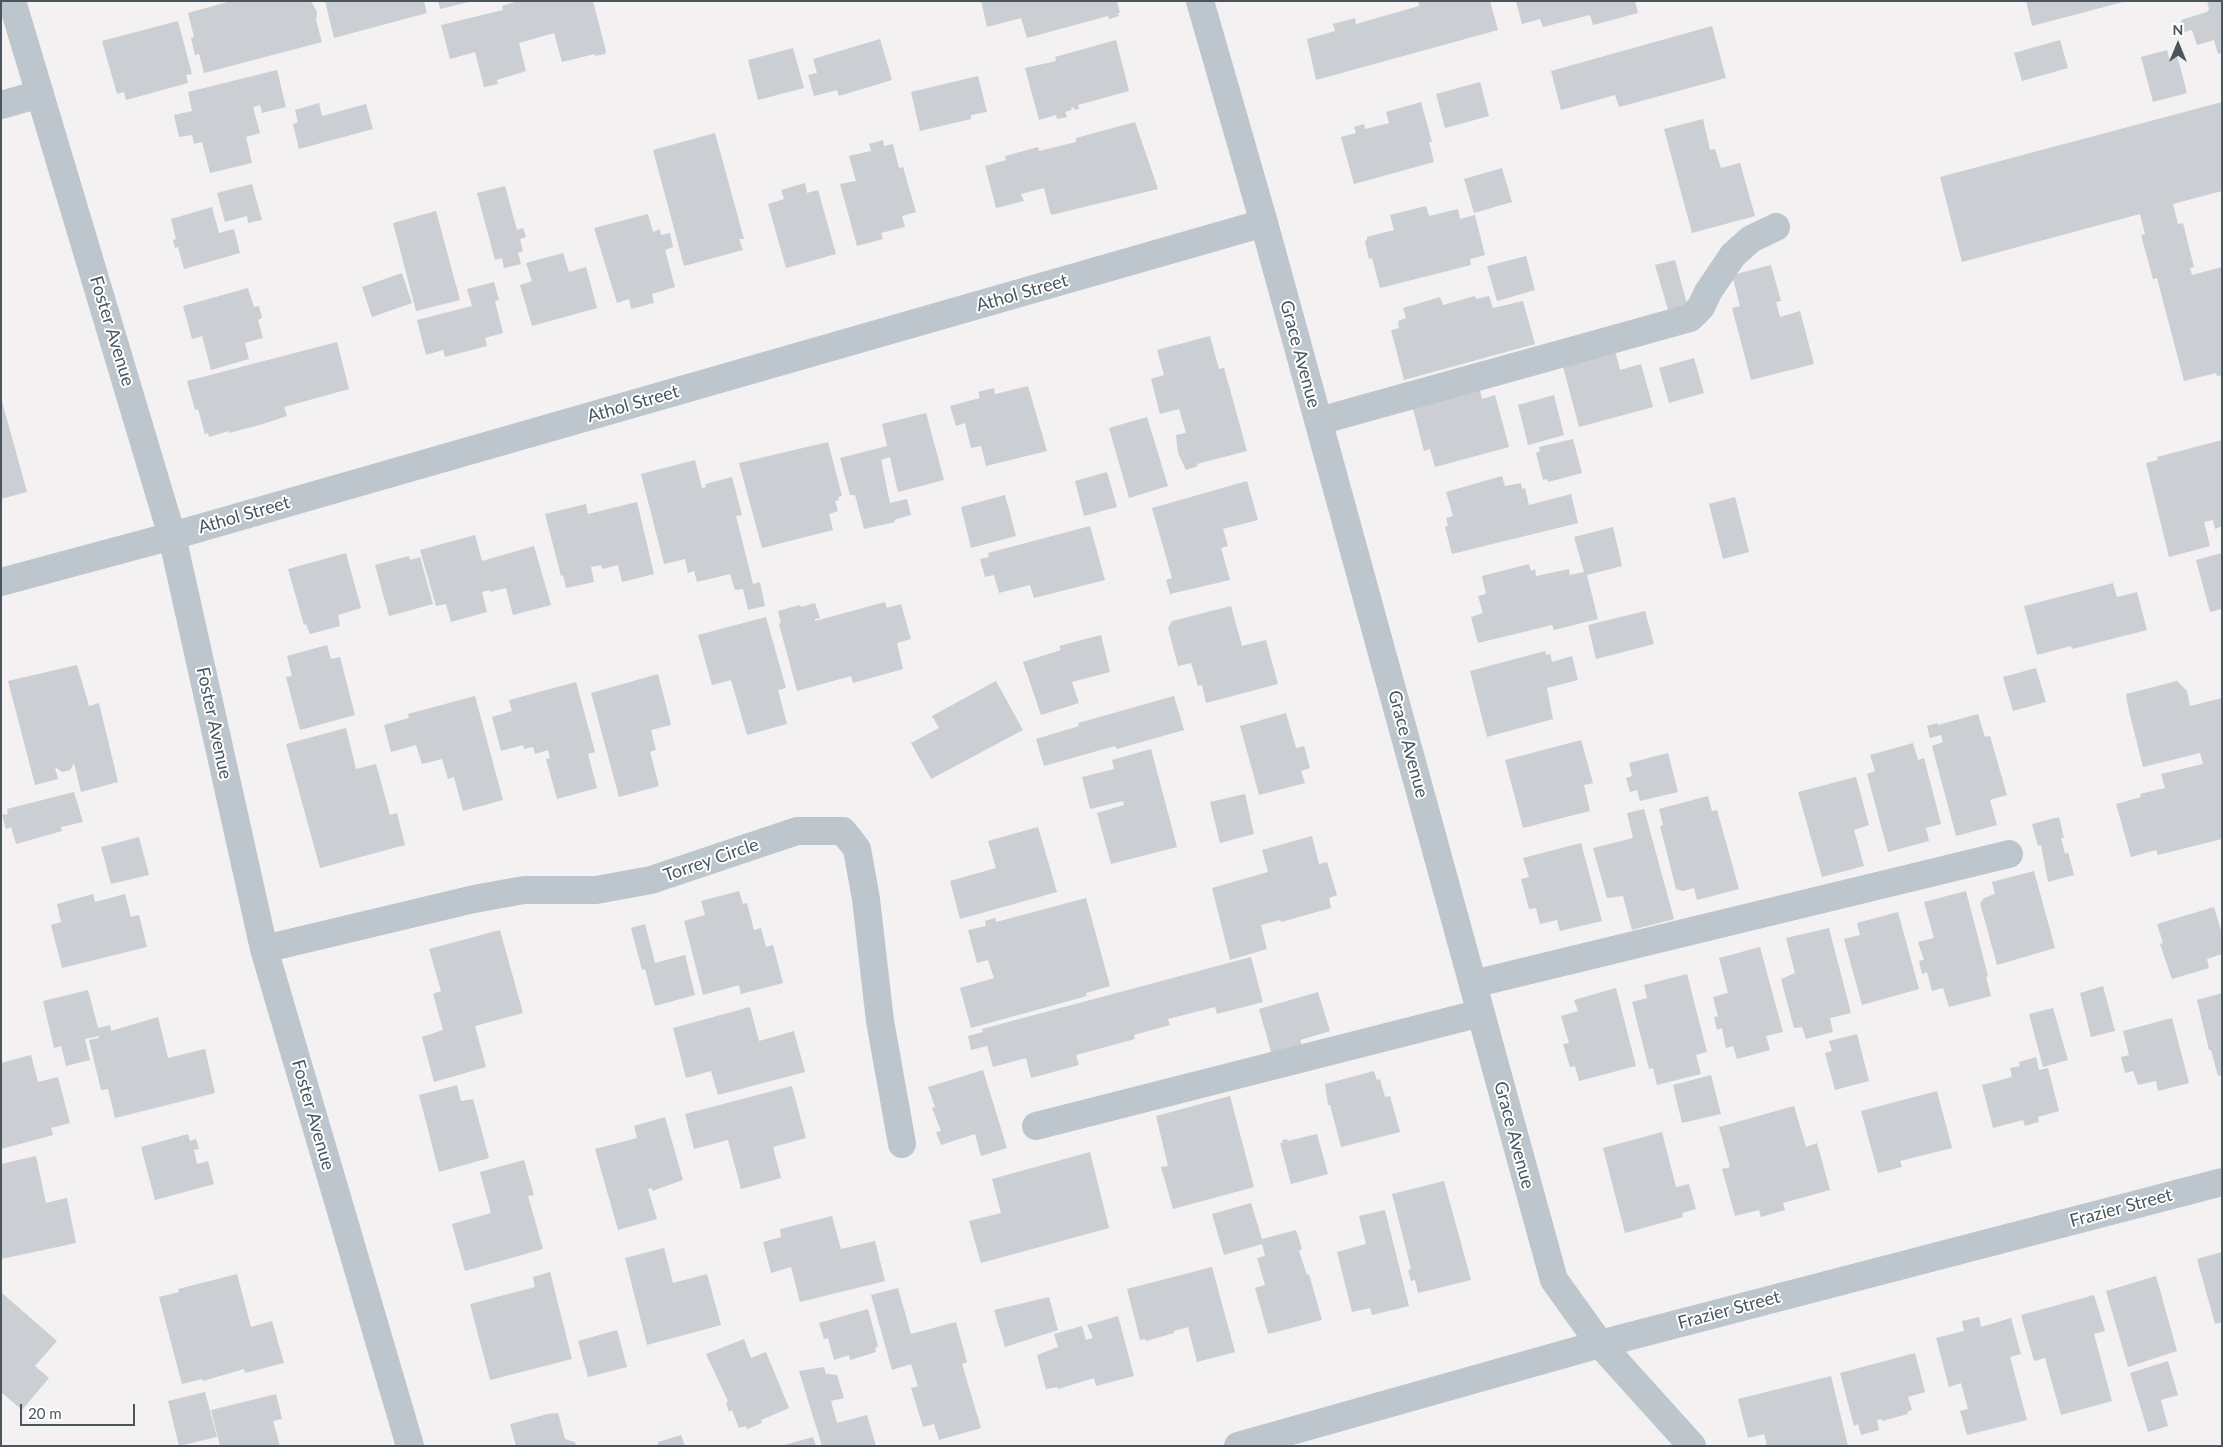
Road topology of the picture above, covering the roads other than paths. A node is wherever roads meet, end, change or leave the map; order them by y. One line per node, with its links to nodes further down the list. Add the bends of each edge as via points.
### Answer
1 (12, 1): 3 (street, Foster Avenue)
2 (1200, 1): 5 (street, Grace Avenue)
3 (40, 94): 4 (street); 8 (street, Foster Avenue)
4 (1, 105)
5 (1264, 223): 7 (street, Grace Avenue); 8 (street, Athol Street)
6 (1776, 227): 7 (street, via 1751,239 1733,255 1702,307 1690,318)
7 (1319, 421): 12 (street, Grace Avenue)
8 (172, 536): 9 (street, Athol Street); 11 (street, Foster Avenue)
9 (1, 582)
10 (2009, 854): 12 (street)
11 (264, 949): 15 (street, Torrey Circle, via 524,890 596,890 651,880 797,830 843,830 857,849 880,1022); 18 (street, Foster Avenue)
12 (1473, 984): 13 (street, Grace Avenue)
13 (1481, 1013): 14 (street); 17 (street, Grace Avenue, via 1554,1280)
14 (1036, 1126)
15 (902, 1144)
16 (2222, 1182): 17 (street, Frazier Street)
17 (1600, 1344): 19 (street, Frazier Street); 20 (street, Grace Avenue)
18 (410, 1446)
19 (1238, 1446)
20 (1692, 1446)

